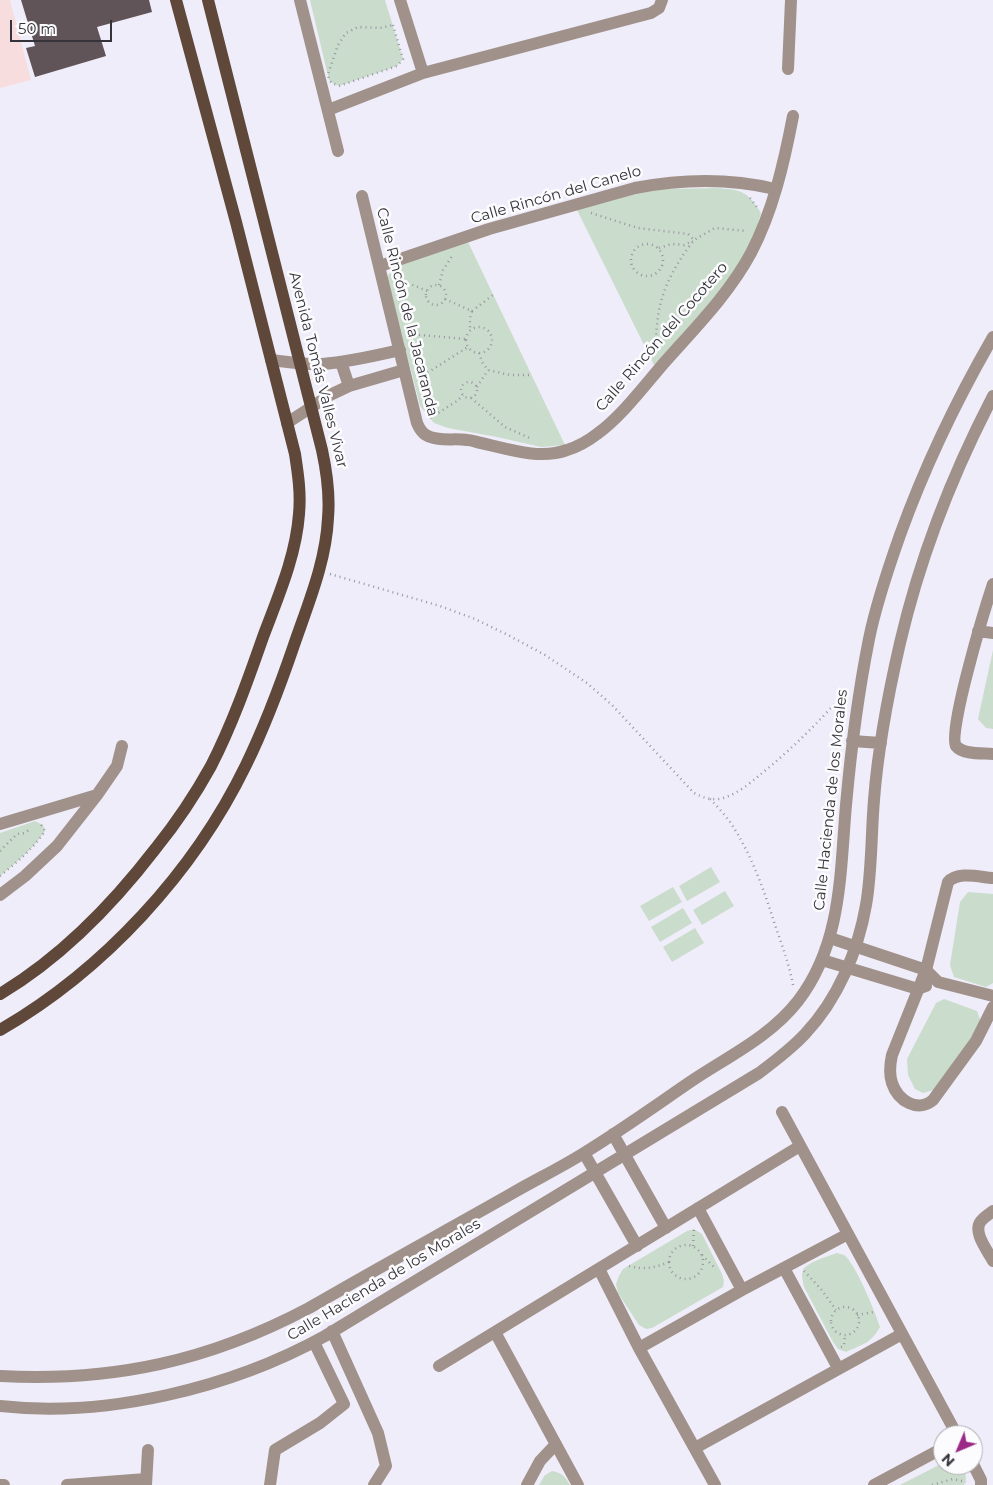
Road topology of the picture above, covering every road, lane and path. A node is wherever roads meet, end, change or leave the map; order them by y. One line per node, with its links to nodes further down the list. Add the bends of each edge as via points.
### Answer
1 (176, 0): 36 (main road)
2 (208, 0): 38 (main road, Avenida Tomás Valles Vivar)
3 (300, 0): 10 (street)
4 (400, 0): 8 (street)
5 (662, 0): 8 (street, via 659,8 651,13)
6 (791, 0): 7 (street)
7 (788, 68)
8 (423, 74): 10 (street)
9 (339, 86): 9 (path, via 398,66 403,59 393,25 358,27 346,33 338,45 328,74 329,80)
10 (328, 110): 12 (street)
11 (793, 116): 13 (street, Calle Rincón del Cocotero)
12 (338, 151)
13 (775, 188): 22 (street, Calle Rincón del Canelo, via 708,181 635,188 489,229); 53 (street, Calle Rincón del Cocotero, via 758,238 736,278 638,394 598,434 566,451 550,453 523,452)
14 (747, 195): 17 (path)
15 (362, 196): 22 (street, Calle Rincón de la Jacaranda)
16 (590, 213): 19 (path, via 638,228 688,234)
17 (761, 213)
18 (748, 231): 19 (path, via 714,228)
19 (694, 240): 20 (path, via 684,245); 35 (path, via 667,282 658,312 655,341)
20 (659, 248): 20 (path, via 664,257 658,272 648,276 634,269 631,259 635,249 644,244)
21 (456, 251): 23 (path, via 443,270)
22 (384, 271): 24 (path); 33 (street, Calle Rincón de la Jacaranda)
23 (438, 285): 24 (path); 26 (path, via 446,292)
24 (427, 291): 26 (path, via 426,298 430,303 437,305)
25 (493, 295): 27 (path)
26 (445, 299): 27 (path)
27 (472, 311): 28 (path)
28 (470, 330): 30 (path); 34 (path, via 482,327 492,335 490,348)
29 (409, 334): 30 (path)
30 (466, 338): 32 (path)
31 (993, 338): 59 (street, Calle Hacienda de los Morales, via 942,432 925,471 880,593)
32 (468, 347): 34 (path); 42 (path)
33 (400, 350): 37 (street); 39 (street, Calle Rincón de la Jacaranda)
34 (479, 353): 40 (path)
35 (660, 353)
36 (271, 360): 38 (street); 51 (main road)
37 (341, 362): 38 (street); 43 (street)
38 (301, 364): 48 (main road, Avenida Tomás Valles Vivar)
39 (404, 370): 43 (street); 53 (street, Calle Rincón de la Jacaranda, via 417,423)
40 (488, 370): 41 (path); 44 (path)
41 (532, 375)
42 (414, 381)
43 (349, 386): 48 (street)
44 (477, 387): 45 (path, via 471,382 464,384 461,388); 47 (path)
45 (463, 395): 47 (path); 50 (path)
46 (993, 396): 61 (street, Calle Hacienda de los Morales, via 962,458 927,546 900,643)
47 (471, 398): 54 (path, via 504,427)
48 (311, 406): 51 (street); 55 (main road, Avenida Tomás Valles Vivar, via 327,474 329,498)
49 (425, 412): 50 (path)
50 (430, 418): 52 (path)
51 (287, 423): 80 (main road, via 300,496 294,547 247,682 211,766 173,826 119,894 56,954)
52 (434, 423)
53 (424, 434)
54 (538, 440)
55 (319, 571): 65 (path, via 475,619 544,655 587,683 612,705 694,793); 84 (main road, Avenida Tomás Valles Vivar, via 258,739 203,839 173,879 110,948 67,985)
56 (993, 584): 57 (street)
57 (978, 631): 58 (street); 63 (street, via 954,741 966,752)
58 (993, 633)
59 (863, 672): 60 (street, Calle Hacienda de los Morales); 65 (path, via 775,763 737,791)
60 (852, 741): 61 (street); 73 (street, Calle Hacienda de los Morales, via 840,884)
61 (881, 743): 74 (street, Calle Hacienda de los Morales, via 867,897)
62 (122, 746): 64 (street, via 117,766)
63 (993, 754)
64 (97, 795): 66 (street); 72 (street, via 57,846)
65 (710, 799): 82 (path, via 729,821 750,859 770,908)
66 (0, 824)
67 (30, 829): 69 (path, via 17,834)
68 (36, 844): 70 (path)
69 (0, 851)
70 (0, 876)
71 (993, 878): 77 (street, via 956,876 948,882)
72 (0, 895)
73 (830, 938): 74 (street); 75 (street, Calle Hacienda de los Morales)
74 (856, 947): 76 (street, Calle Hacienda de los Morales); 77 (street)
75 (822, 960): 76 (street); 82 (street, Calle Hacienda de los Morales)
76 (847, 968): 79 (street); 89 (street, Calle Hacienda de los Morales, via 819,1017 777,1060)
77 (926, 970): 78 (street); 79 (street)
78 (938, 982): 79 (street); 81 (street)
79 (918, 989): 83 (street, via 890,1064 895,1090 914,1105 924,1106 934,1100 976,1042)
80 (0, 994)
81 (993, 996)
82 (797, 1002): 86 (street, Calle Hacienda de los Morales, via 751,1043)
83 (993, 1008)
84 (0, 1030)
85 (782, 1112): 87 (street)
86 (613, 1134): 88 (street, Calle Hacienda de los Morales); 89 (street)
87 (800, 1146): 91 (street); 97 (street)
88 (584, 1153): 90 (street); 125 (street, Calle Hacienda de los Morales, via 309,1308 246,1338 173,1362 114,1373 54,1378)
89 (624, 1154): 90 (street, Calle Hacienda de los Morales); 93 (street)
90 (595, 1172): 98 (street); 116 (street, Calle Hacienda de los Morales)
91 (698, 1208): 93 (street); 112 (street)
92 (993, 1211): 102 (street, via 981,1221 978,1230)
93 (666, 1228): 98 (street)
94 (694, 1229): 95 (path); 96 (path); 99 (path)
95 (687, 1231)
96 (702, 1234)
97 (848, 1234): 106 (street); 118 (street)
98 (637, 1246): 107 (street)
99 (693, 1246): 100 (path); 103 (path, via 677,1248)
100 (701, 1254): 103 (path, via 701,1270 688,1279 673,1273); 109 (path)
101 (637, 1261): 105 (path)
102 (993, 1261)
103 (669, 1262): 105 (path, via 652,1268)
104 (809, 1264): 110 (path)
105 (629, 1266): 108 (path)
106 (784, 1268): 112 (street); 124 (street)
107 (598, 1269): 117 (street); 121 (street)
108 (623, 1269)
109 (716, 1269)
110 (803, 1270): 111 (path); 113 (path)
111 (802, 1277)
112 (742, 1290): 121 (street)
113 (836, 1310): 114 (path, via 848,1308); 119 (path, via 831,1318 832,1326 837,1333)
114 (857, 1315): 115 (path, via 874,1312); 119 (path, via 857,1328)
115 (877, 1316)
116 (332, 1332): 120 (street, Calle Hacienda de los Morales); 138 (street, via 378,1433 386,1466)
117 (495, 1332): 123 (street); 128 (street)
118 (902, 1334): 124 (street); 127 (street)
119 (845, 1335): 122 (path, via 844,1346 838,1349)
120 (314, 1342): 126 (street, Calle Hacienda de los Morales, via 235,1376 158,1397 64,1408); 137 (street, via 344,1404 275,1450)
121 (640, 1348): 129 (street)
122 (846, 1352)
123 (439, 1366)
124 (838, 1368): 129 (street)
125 (0, 1376)
126 (0, 1406)
127 (952, 1425)
128 (556, 1444): 139 (street, via 540,1461); 140 (street)
129 (695, 1448): 141 (street)
130 (148, 1450): 132 (street)
131 (933, 1453): 142 (street)
132 (146, 1482): 136 (street)
133 (966, 1482): 143 (path, via 953,1479)
134 (0, 1484): 135 (street)
135 (4, 1485)
136 (67, 1485)
137 (270, 1485)
138 (374, 1485)
139 (526, 1485)
140 (578, 1485)
141 (714, 1485)
142 (874, 1485)
143 (932, 1485)

